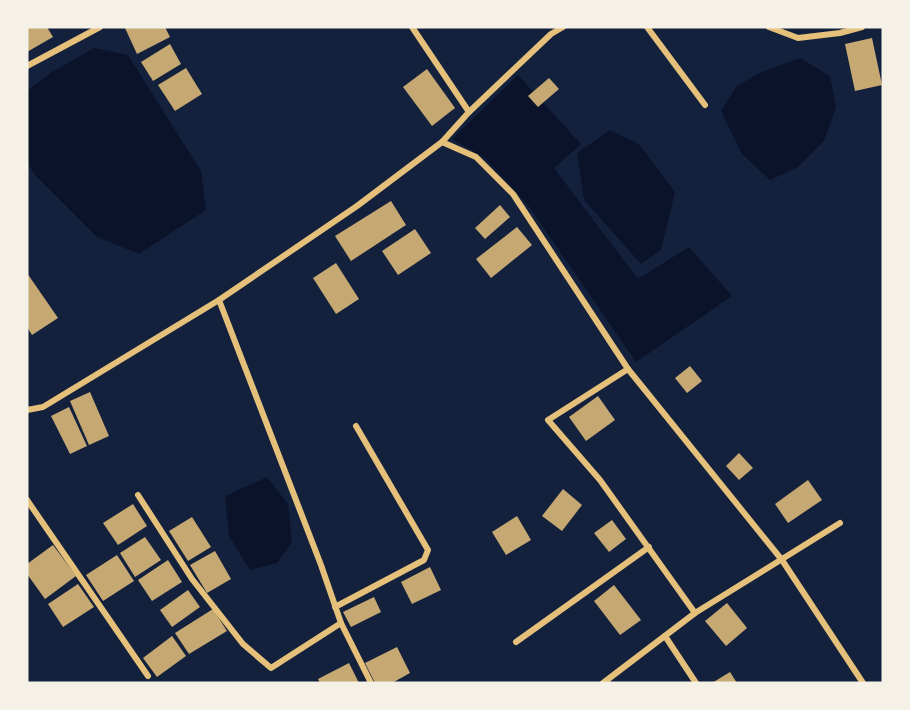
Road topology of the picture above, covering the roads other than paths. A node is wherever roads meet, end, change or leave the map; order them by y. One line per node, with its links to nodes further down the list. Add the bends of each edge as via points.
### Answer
1 (100, 27): 7 (street)
2 (412, 27): 9 (street)
3 (563, 27): 9 (street)
4 (647, 27): 8 (street)
5 (769, 27): 6 (street, via 798,38)
6 (862, 27)
7 (27, 66)
8 (705, 105)
9 (470, 112): 10 (street)
10 (442, 142): 11 (street, via 357,206); 12 (street, via 476,157 513,194)
11 (219, 300): 13 (street, via 43,407); 20 (street)
12 (628, 369): 18 (street, via 548,420 600,480); 19 (street)
13 (27, 410)
14 (356, 426): 20 (street, via 428,550 424,560)
15 (138, 495): 22 (street, via 192,579 243,644 271,668)
16 (27, 500): 25 (street)
17 (840, 524): 19 (street)
18 (649, 547): 21 (street); 24 (street)
19 (782, 560): 21 (street); 29 (street)
20 (335, 606): 22 (street)
21 (695, 613): 23 (street)
22 (341, 623): 26 (street)
23 (665, 636): 27 (street); 28 (street)
24 (516, 642)
25 (148, 676)
26 (371, 683)
27 (603, 683)
28 (696, 683)
29 (863, 683)

